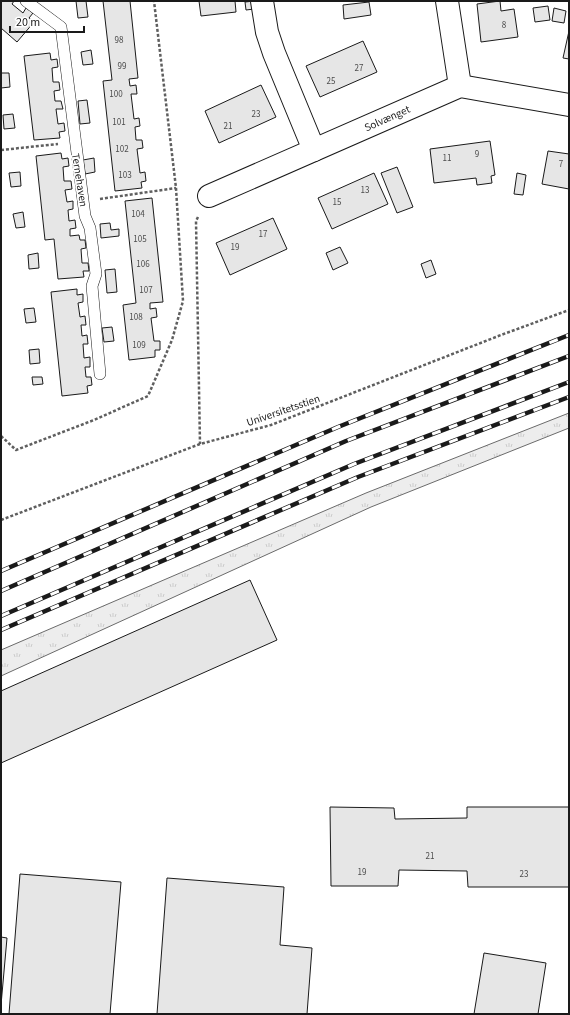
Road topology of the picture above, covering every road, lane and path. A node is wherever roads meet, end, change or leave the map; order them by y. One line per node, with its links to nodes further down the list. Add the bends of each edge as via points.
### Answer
1 (26, 1): 7 (lane, Ternehaven, via 61,27)
2 (154, 1): 10 (path)
3 (262, 1): 9 (street, via 267,32 274,53)
4 (447, 1): 5 (street)
5 (460, 86): 6 (street); 9 (street, Solvænget)
6 (569, 105)
7 (74, 142): 8 (path); 12 (lane, Ternehaven)
8 (1, 150)
9 (314, 150): 11 (street, Solvænget)
10 (176, 188): 12 (path); 15 (path, via 183,300 172,340 148,396 16,450)
11 (209, 196): 16 (path, via 196,221)
12 (84, 201): 14 (lane, Ternehaven, via 96,274 92,286)
13 (569, 310): 16 (path, Universitetsstien, via 271,425)
14 (100, 374)
15 (1, 436)
16 (200, 444): 17 (path, Universitetsstien)
17 (1, 520)

